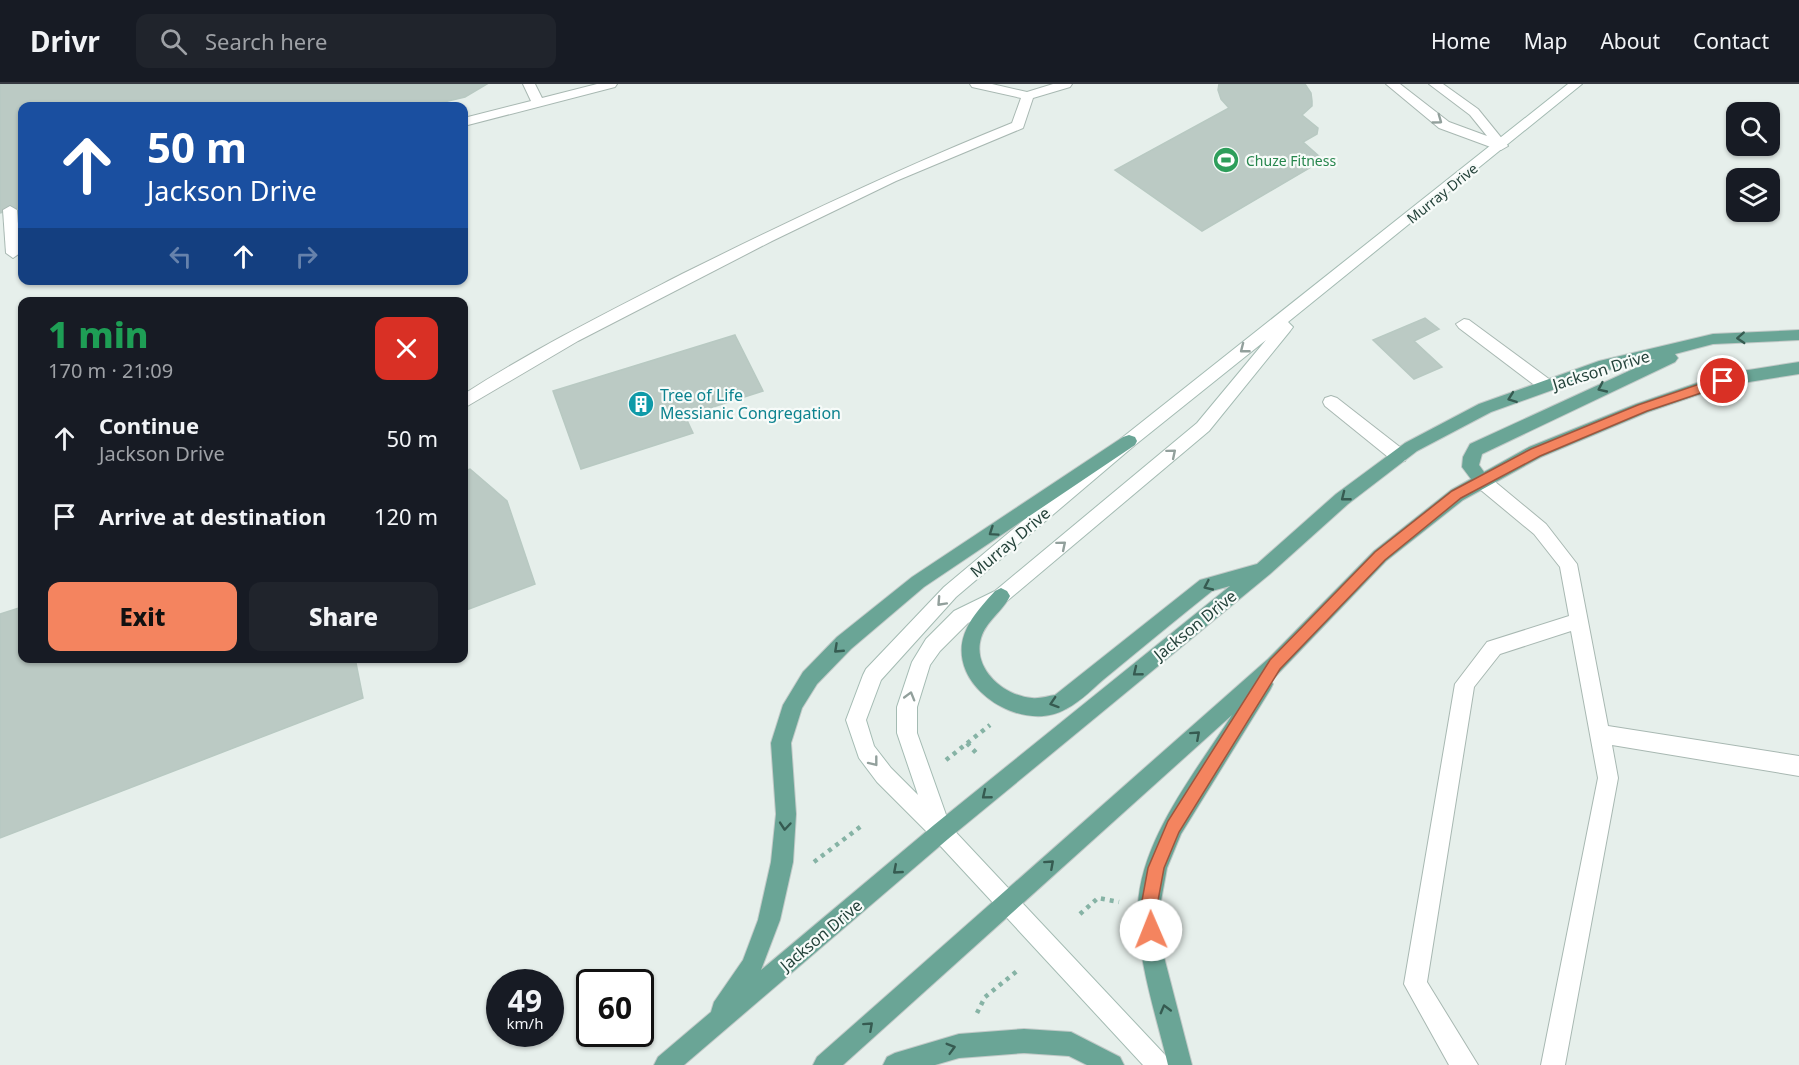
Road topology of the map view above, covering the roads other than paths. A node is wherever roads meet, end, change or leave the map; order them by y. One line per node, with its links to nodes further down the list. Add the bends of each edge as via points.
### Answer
1 (529, 84): 9 (main road)
2 (611, 84): 9 (main road)
3 (976, 84): 8 (main road)
4 (1066, 84): 8 (main road)
5 (1392, 84): 11 (main road, one-way to 11, via 1444,125)
6 (1435, 84): 11 (main road, via 1474,112)
7 (1576, 84): 11 (main road, Murray Drive)
8 (1028, 96): 21 (main road, via 1018,124 732,255 511,371)
9 (538, 103): 10 (main road)
10 (468, 121)
11 (1501, 146): 15 (main road, Murray Drive)
12 (10, 210): 13 (main road)
13 (11, 231): 14 (main road)
14 (12, 253)
15 (1307, 300): 23 (main road, Murray Drive, one-way to 23); 27 (main road, Murray Drive, one-way to 15, via 1203,427)
16 (1464, 324): 20 (main road)
17 (1799, 335): 18 (main road, Jackson Drive, one-way to 18)
18 (1713, 339): 20 (main road, Jackson Drive, via 1605,365); 25 (main road, one-way to 25, via 1476,449 1470,457 1470,467)
19 (1799, 368): 25 (main road, via 1723,381 1642,408 1535,452)
20 (1547, 386): 24 (main road, Jackson Drive, one-way to 24, via 1485,408)
21 (468, 399)
22 (1330, 402): 24 (main road)
23 (1129, 441): 32 (main road, Murray Drive, one-way to 32, via 950,592 873,675 856,720 866,751 884,775); 34 (main road, one-way to 34, via 918,582 844,643 810,678 793,705 781,743 786,814 782,862 770,920 751,967)
24 (1399, 456): 26 (main road, Jackson Drive, one-way to 26, via 1342,499)
25 (1482, 481): 28 (main road, via 1540,529 1568,564); 29 (main road, via 1457,495 1380,556)
26 (1264, 569): 27 (main road, one-way to 27, via 1206,585 1060,703 1035,708 996,694 975,670 970,648 974,634); 32 (main road, Jackson Drive, one-way to 32)
27 (1001, 596): 32 (main road, Murray Drive, one-way to 27, via 907,733 907,707 922,662 933,645 961,617)
28 (1579, 621): 30 (main road); 41 (main road, via 1494,648 1465,684 1415,984 1461,1063)
29 (1275, 665): 33 (main road, one-way to 29); 40 (main road, one-way to 29, via 1152,953 1149,906 1156,868 1173,826)
30 (1600, 734): 31 (main road); 42 (main road, via 1608,777)
31 (1799, 766)
32 (941, 832): 33 (main road, Murray Drive); 34 (main road, Jackson Drive, one-way to 34)
33 (1007, 903): 36 (main road, one-way to 33); 39 (main road, Murray Drive)
34 (711, 1027): 35 (main road, Jackson Drive)
35 (666, 1065)
36 (825, 1065)
37 (895, 1065): 38 (main road, one-way to 38, via 959,1046 1024,1041 1071,1044)
38 (1112, 1065)
39 (1158, 1065)
40 (1180, 1065)
41 (1466, 1065)
42 (1553, 1065)

